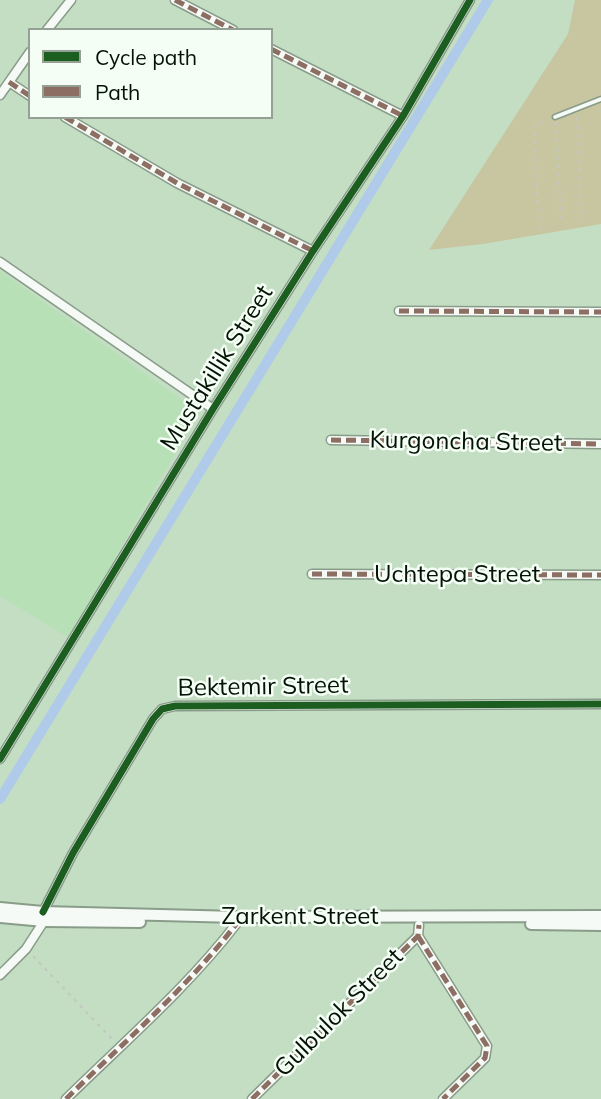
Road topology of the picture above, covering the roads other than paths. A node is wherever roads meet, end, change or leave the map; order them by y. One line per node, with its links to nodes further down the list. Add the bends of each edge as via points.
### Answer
1 (71, 0): 4 (street)
2 (174, 0): 5 (street)
3 (470, 0): 12 (street, Mustakillik Street)
4 (49, 28)
5 (229, 28)
6 (273, 50): 12 (street)
7 (28, 55): 8 (street)
8 (9, 82): 9 (street); 10 (street)
9 (0, 95)
10 (28, 95)
11 (601, 99): 13 (lane)
12 (403, 116): 15 (street, Mustakillik Street)
13 (555, 117)
14 (68, 119): 15 (street, via 177,183)
15 (313, 251): 19 (street, Mustakillik Street)
16 (0, 262): 19 (street)
17 (399, 311): 18 (street)
18 (601, 312)
19 (213, 409): 25 (street, Mustakillik Street)
20 (331, 440): 21 (street, Kurgoncha Street)
21 (601, 444)
22 (312, 574): 23 (street, Uchtepa Street)
23 (601, 575)
24 (601, 704): 29 (street, Bektemir Street, via 162,709 73,853)
25 (0, 759)
26 (0, 908): 29 (main road, Zarkent Street)
27 (601, 916): 29 (main road, Zarkent Street)
28 (0, 917): 29 (main road, Zarkent Street)
29 (43, 917): 30 (main road, Zarkent Street); 33 (street, via 26,950)
30 (237, 923): 32 (main road, Zarkent Street); 34 (street, via 220,946)
31 (601, 925): 32 (main road, Zarkent Street)
32 (418, 930): 35 (street, Gulbulok Street); 36 (street, via 487,1046 485,1058)
33 (0, 975)
34 (66, 1099)
35 (252, 1099)
36 (443, 1099)

